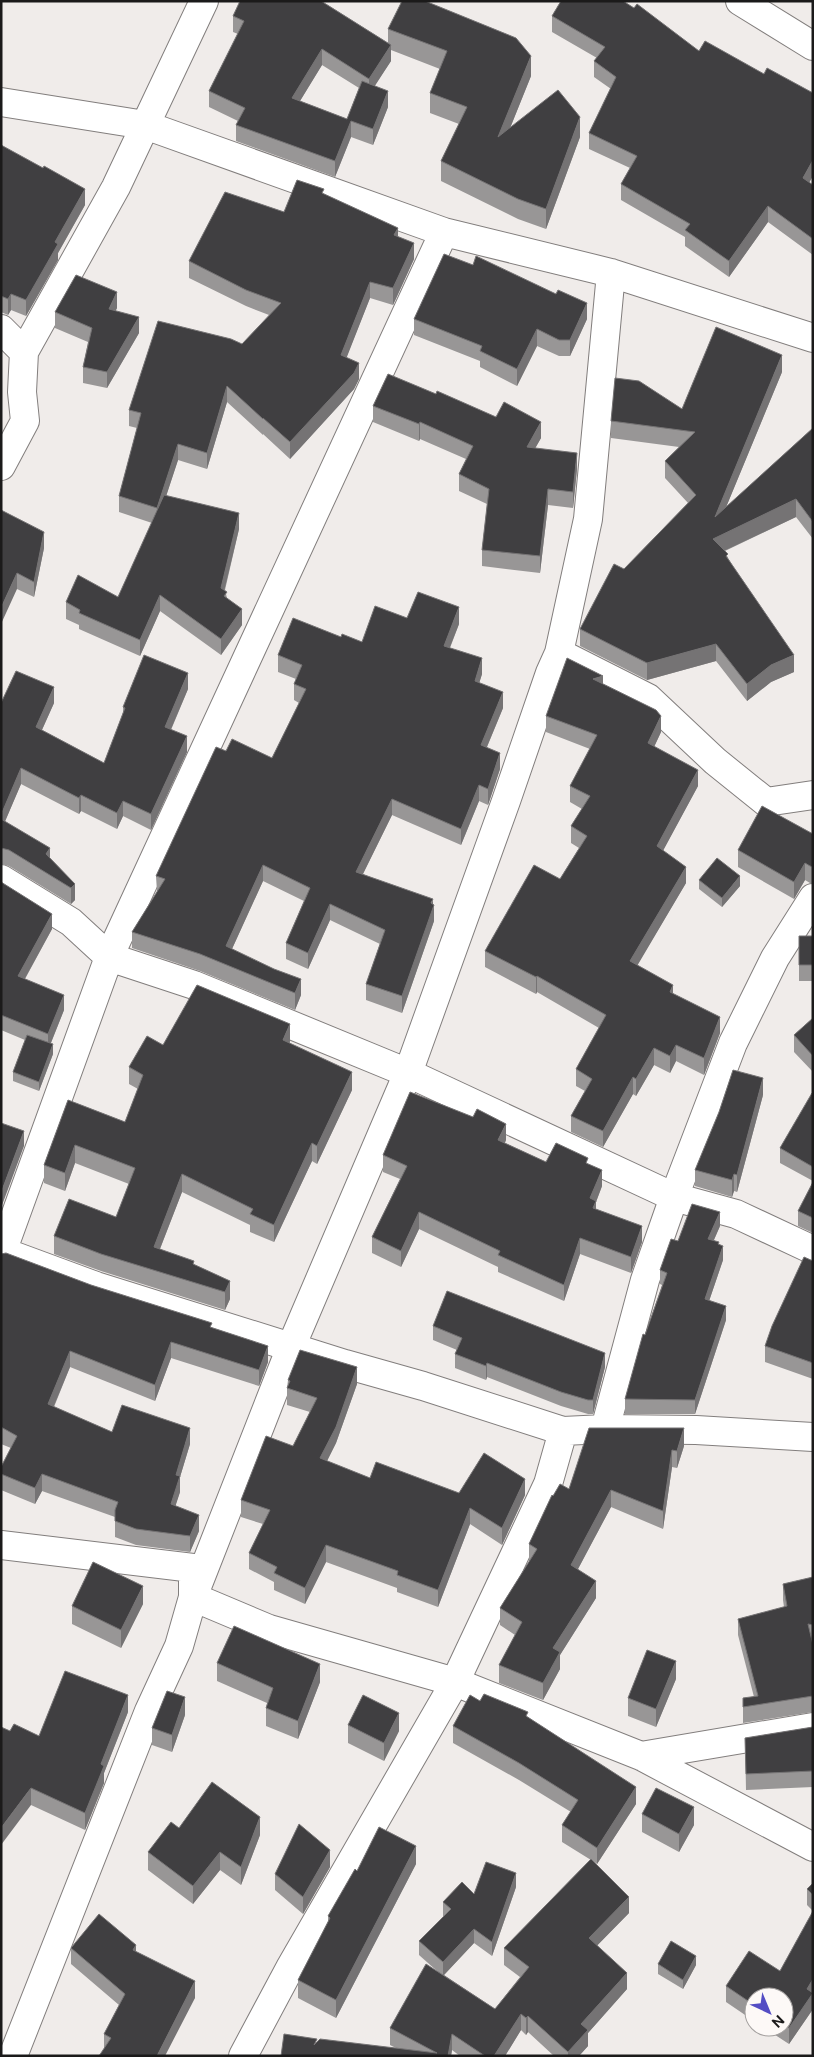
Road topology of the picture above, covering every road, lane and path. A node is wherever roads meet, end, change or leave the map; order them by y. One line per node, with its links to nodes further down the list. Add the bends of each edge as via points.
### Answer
1 (204, 1): 5 (street)
2 (740, 1): 3 (street)
3 (813, 46)
4 (1, 102): 5 (street)
5 (145, 125): 6 (street); 10 (street, via 116,187)
6 (444, 232): 7 (street); 17 (street)
7 (611, 273): 9 (street); 13 (street, via 588,519)
8 (1, 330): 10 (street)
9 (813, 338)
10 (24, 352): 11 (street)
11 (12, 389): 12 (street, via 25,421)
12 (1, 466)
13 (559, 653): 14 (street, via 648,698 715,761 766,802); 18 (street)
14 (813, 795)
15 (1, 880): 17 (street, via 71,922)
16 (813, 898): 19 (street, via 775,958 733,1043)
17 (109, 957): 18 (street, via 194,985); 21 (street)
18 (408, 1072): 19 (street); 22 (street)
19 (674, 1197): 20 (street, via 736,1214); 23 (street, via 645,1280)
20 (813, 1250)
21 (2, 1252): 22 (street, via 96,1286)
22 (291, 1347): 24 (street); 27 (street)
23 (605, 1429): 24 (street); 25 (street)
24 (563, 1432): 28 (street, via 548,1484)
25 (813, 1437)
26 (1, 1545): 27 (street, via 193,1568)
27 (193, 1597): 28 (street, via 269,1629); 32 (street, via 179,1646 148,1711)
28 (455, 1682): 30 (street); 33 (street, via 290,1968)
29 (813, 1727): 30 (street)
30 (641, 1756): 31 (street)
31 (813, 1846)
32 (13, 2056)
33 (243, 2056)

